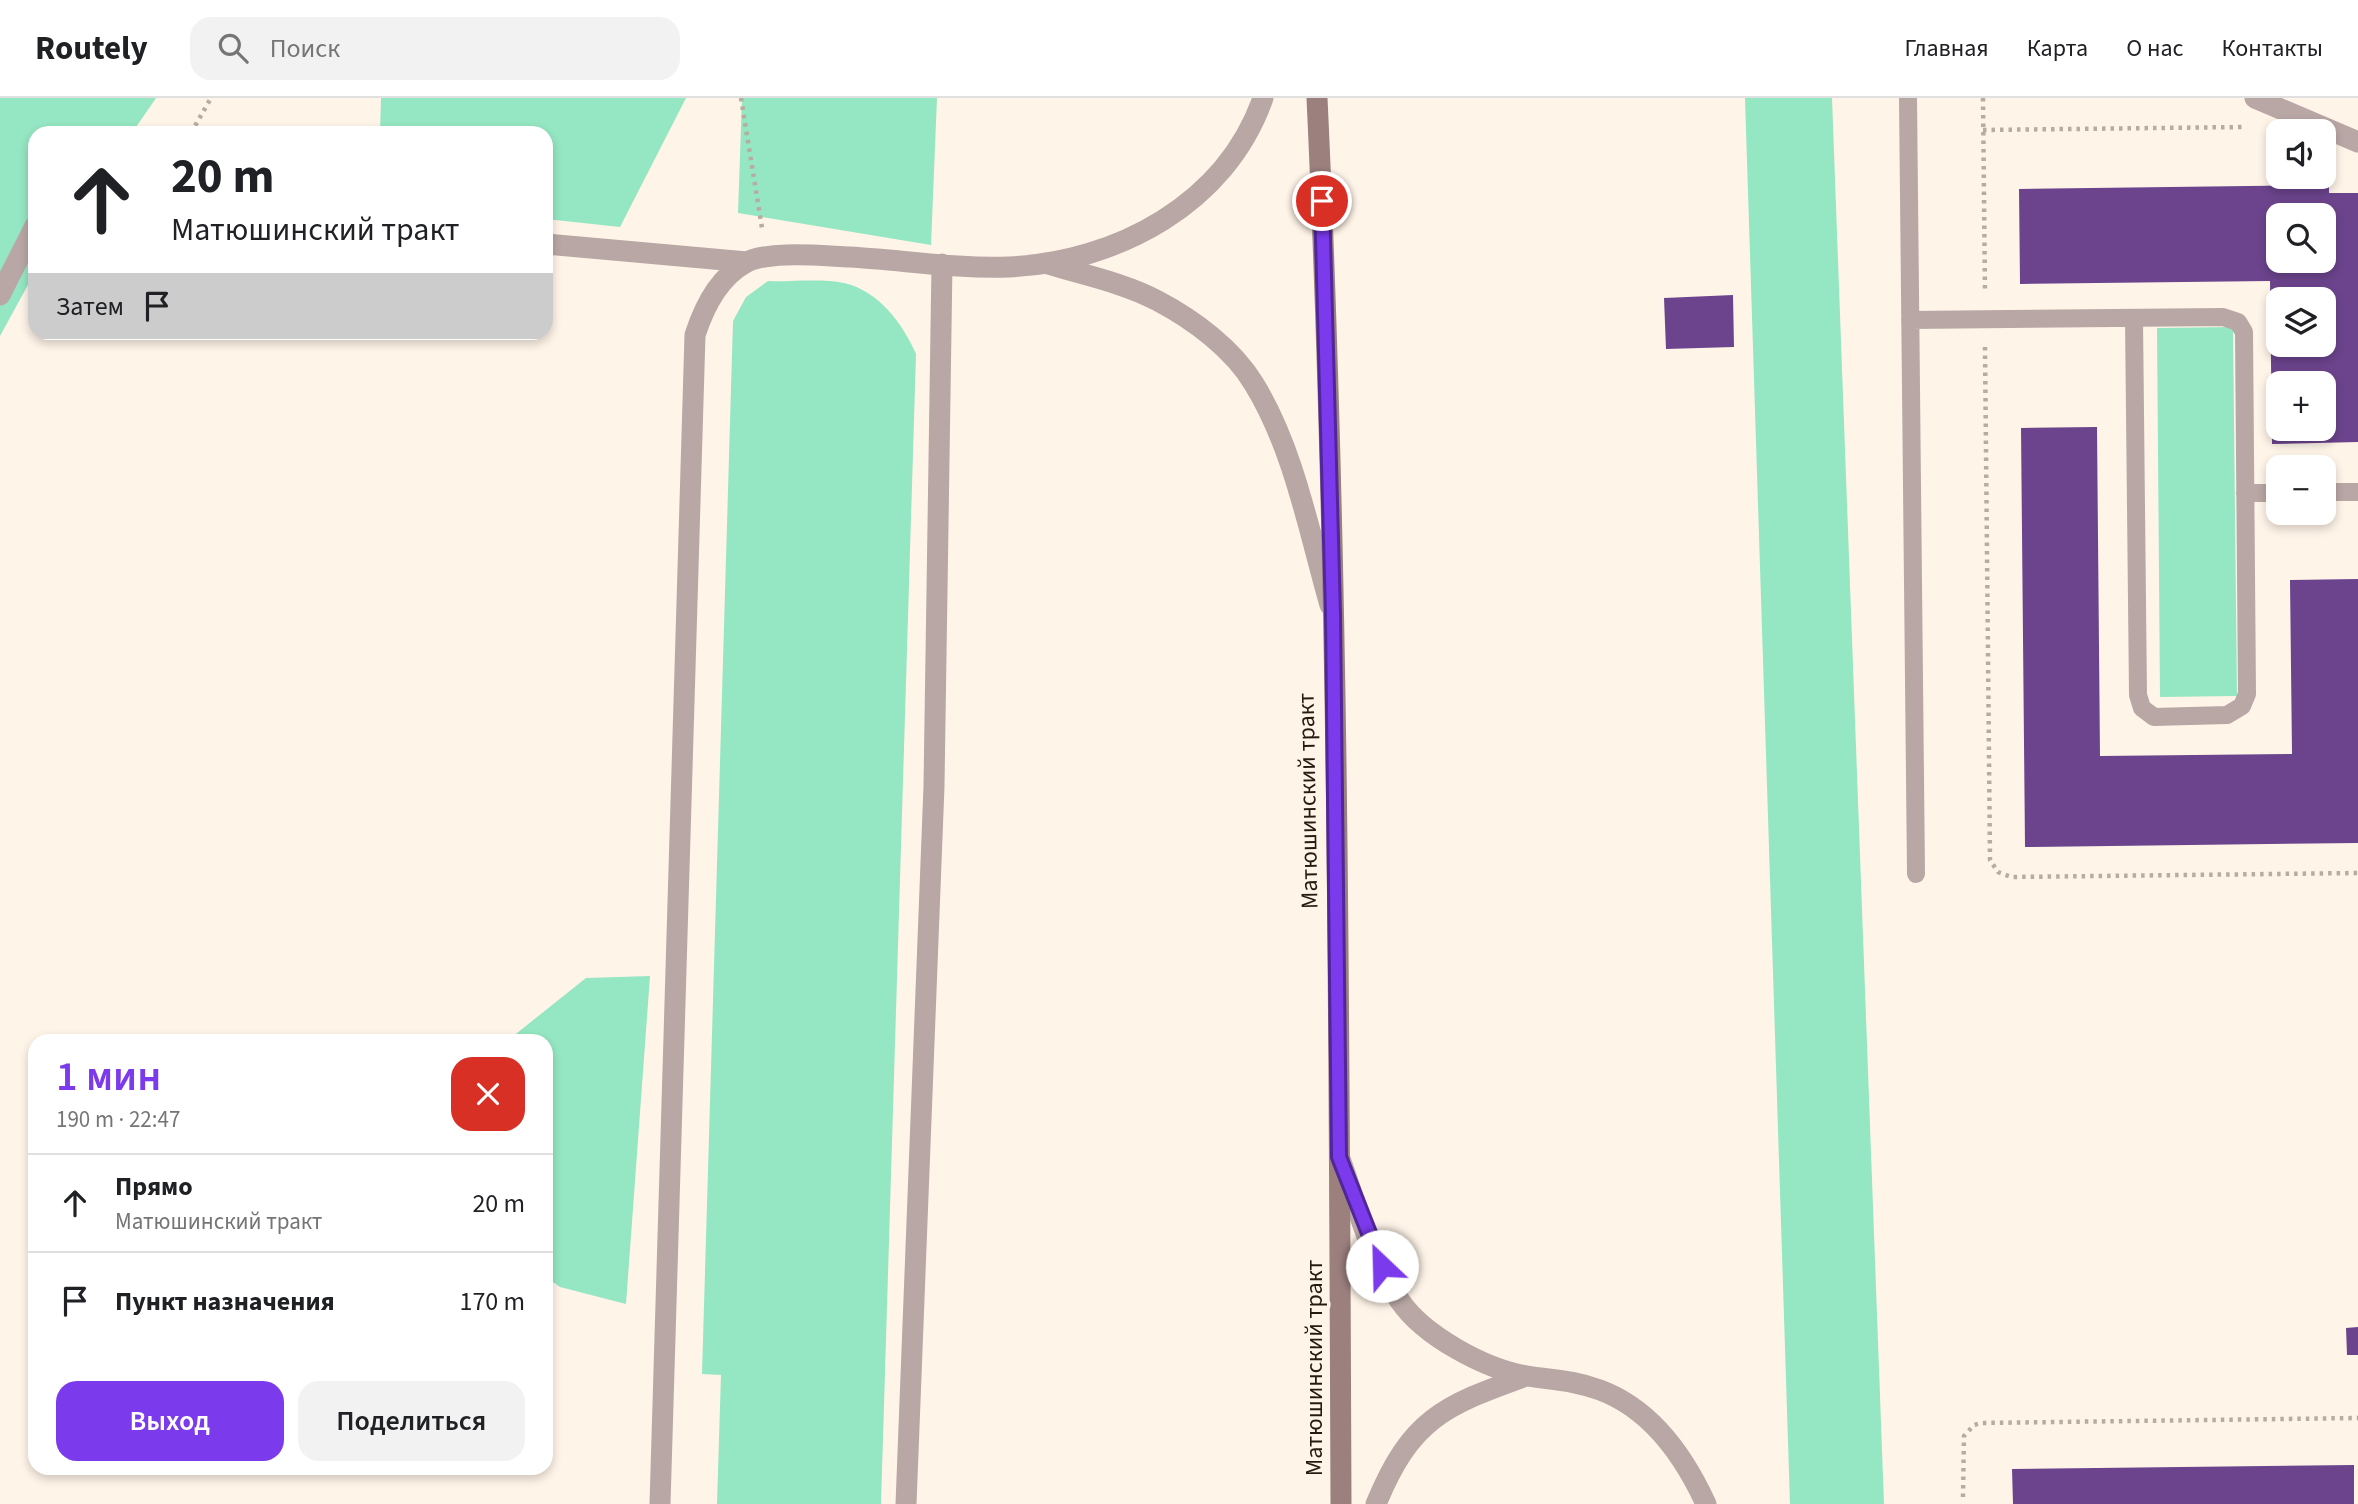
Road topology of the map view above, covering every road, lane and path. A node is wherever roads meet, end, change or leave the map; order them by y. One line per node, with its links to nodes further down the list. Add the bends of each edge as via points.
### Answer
1 (211, 98): 8 (path)
2 (741, 98): 14 (path)
3 (1263, 98): 16 (street, via 1238,147 1212,182 1174,215 1123,243)
4 (1317, 98): 25 (main road, Матюшинский тракт)
5 (1908, 98): 20 (lane)
6 (1983, 98): 10 (path)
7 (2255, 98): 11 (street)
8 (195, 126)
9 (2254, 127): 10 (path)
10 (1983, 130): 19 (path)
11 (2358, 142)
12 (28, 240): 17 (street)
13 (553, 245): 14 (street)
14 (757, 260): 15 (street, via 834,257); 32 (street, via 730,274 707,302 695,335)
15 (942, 264): 16 (street); 33 (street, via 934,800)
16 (1045, 264): 25 (street, via 1122,285 1157,300 1193,322 1254,383 1286,451)
17 (0, 295)
18 (2134, 318): 19 (lane); 24 (lane, via 2223,317 2242,326); 24 (lane, via 2138,695 2142,708 2154,716 2227,715 2245,701)
19 (1985, 319): 20 (lane); 26 (path, via 1990,860 1994,867 2011,877)
20 (1910, 320): 27 (lane)
21 (2266, 492): 24 (lane)
22 (2336, 492): 23 (lane)
23 (2358, 492)
24 (2245, 493)
25 (1333, 615): 28 (main road, Матюшинский тракт)
26 (2358, 873)
27 (1916, 874)
28 (1339, 1157): 29 (street, via 1374,1249 1400,1301 1423,1326 1453,1347); 34 (main road, Матюшинский тракт)
29 (1526, 1376): 35 (street, via 1438,1412 1414,1435 1392,1467); 36 (street, via 1552,1377 1601,1391 1636,1410 1668,1439 1691,1471)
30 (2358, 1418): 31 (path, via 1981,1423 1964,1436)
31 (1963, 1497)
32 (660, 1504)
33 (905, 1504)
34 (1341, 1504)
35 (1376, 1504)
36 (1706, 1504)

